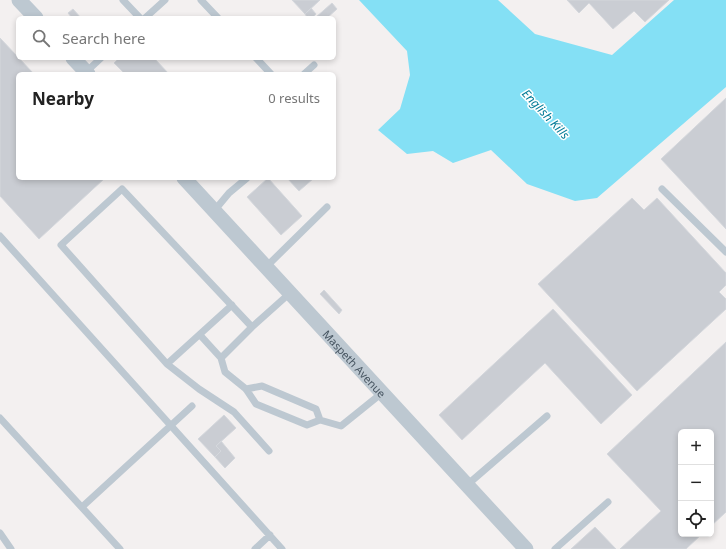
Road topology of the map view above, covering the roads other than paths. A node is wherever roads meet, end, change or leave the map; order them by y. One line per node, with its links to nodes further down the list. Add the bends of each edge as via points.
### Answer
1 (20, 0): 5 (street)
2 (123, 0): 6 (lane)
3 (165, 0): 7 (lane)
4 (201, 0): 8 (lane)
5 (34, 16)
6 (138, 16)
7 (147, 16)
8 (216, 16)
9 (75, 60): 13 (street)
10 (99, 60): 14 (lane)
11 (258, 60): 15 (lane)
12 (314, 65): 16 (lane)
13 (86, 72)
14 (88, 72)
15 (268, 72)
16 (306, 72)
17 (186, 180): 21 (street, Maspeth Avenue)
18 (245, 180): 21 (lane)
19 (662, 189): 23 (lane)
20 (327, 207): 24 (lane)
21 (214, 211): 24 (street, Maspeth Avenue)
22 (0, 236): 37 (lane)
23 (726, 252)
24 (266, 267): 25 (street, Maspeth Avenue)
25 (290, 293): 27 (lane); 32 (street, Maspeth Avenue)
26 (232, 306): 27 (lane); 28 (lane); 30 (lane, via 122,189 61,245)
27 (252, 327): 29 (lane)
28 (200, 334): 29 (lane); 30 (lane)
29 (221, 358): 31 (lane, via 225,372)
30 (167, 364): 38 (lane, via 234,412)
31 (246, 389): 36 (lane, via 256,404 307,425); 36 (lane, via 262,386 316,408)
32 (382, 393): 36 (lane, via 341,426); 39 (street, Maspeth Avenue)
33 (192, 406): 37 (lane)
34 (547, 416): 39 (lane)
35 (0, 418): 41 (lane)
36 (320, 420)
37 (170, 425): 41 (lane); 43 (lane)
38 (269, 451)
39 (467, 485): 48 (street, Maspeth Avenue)
40 (608, 502): 49 (lane)
41 (82, 507): 45 (lane)
42 (0, 533): 44 (lane)
43 (270, 535): 46 (lane); 47 (lane)
44 (11, 549)
45 (120, 549)
46 (255, 549)
47 (282, 549)
48 (526, 549)
49 (555, 549)

